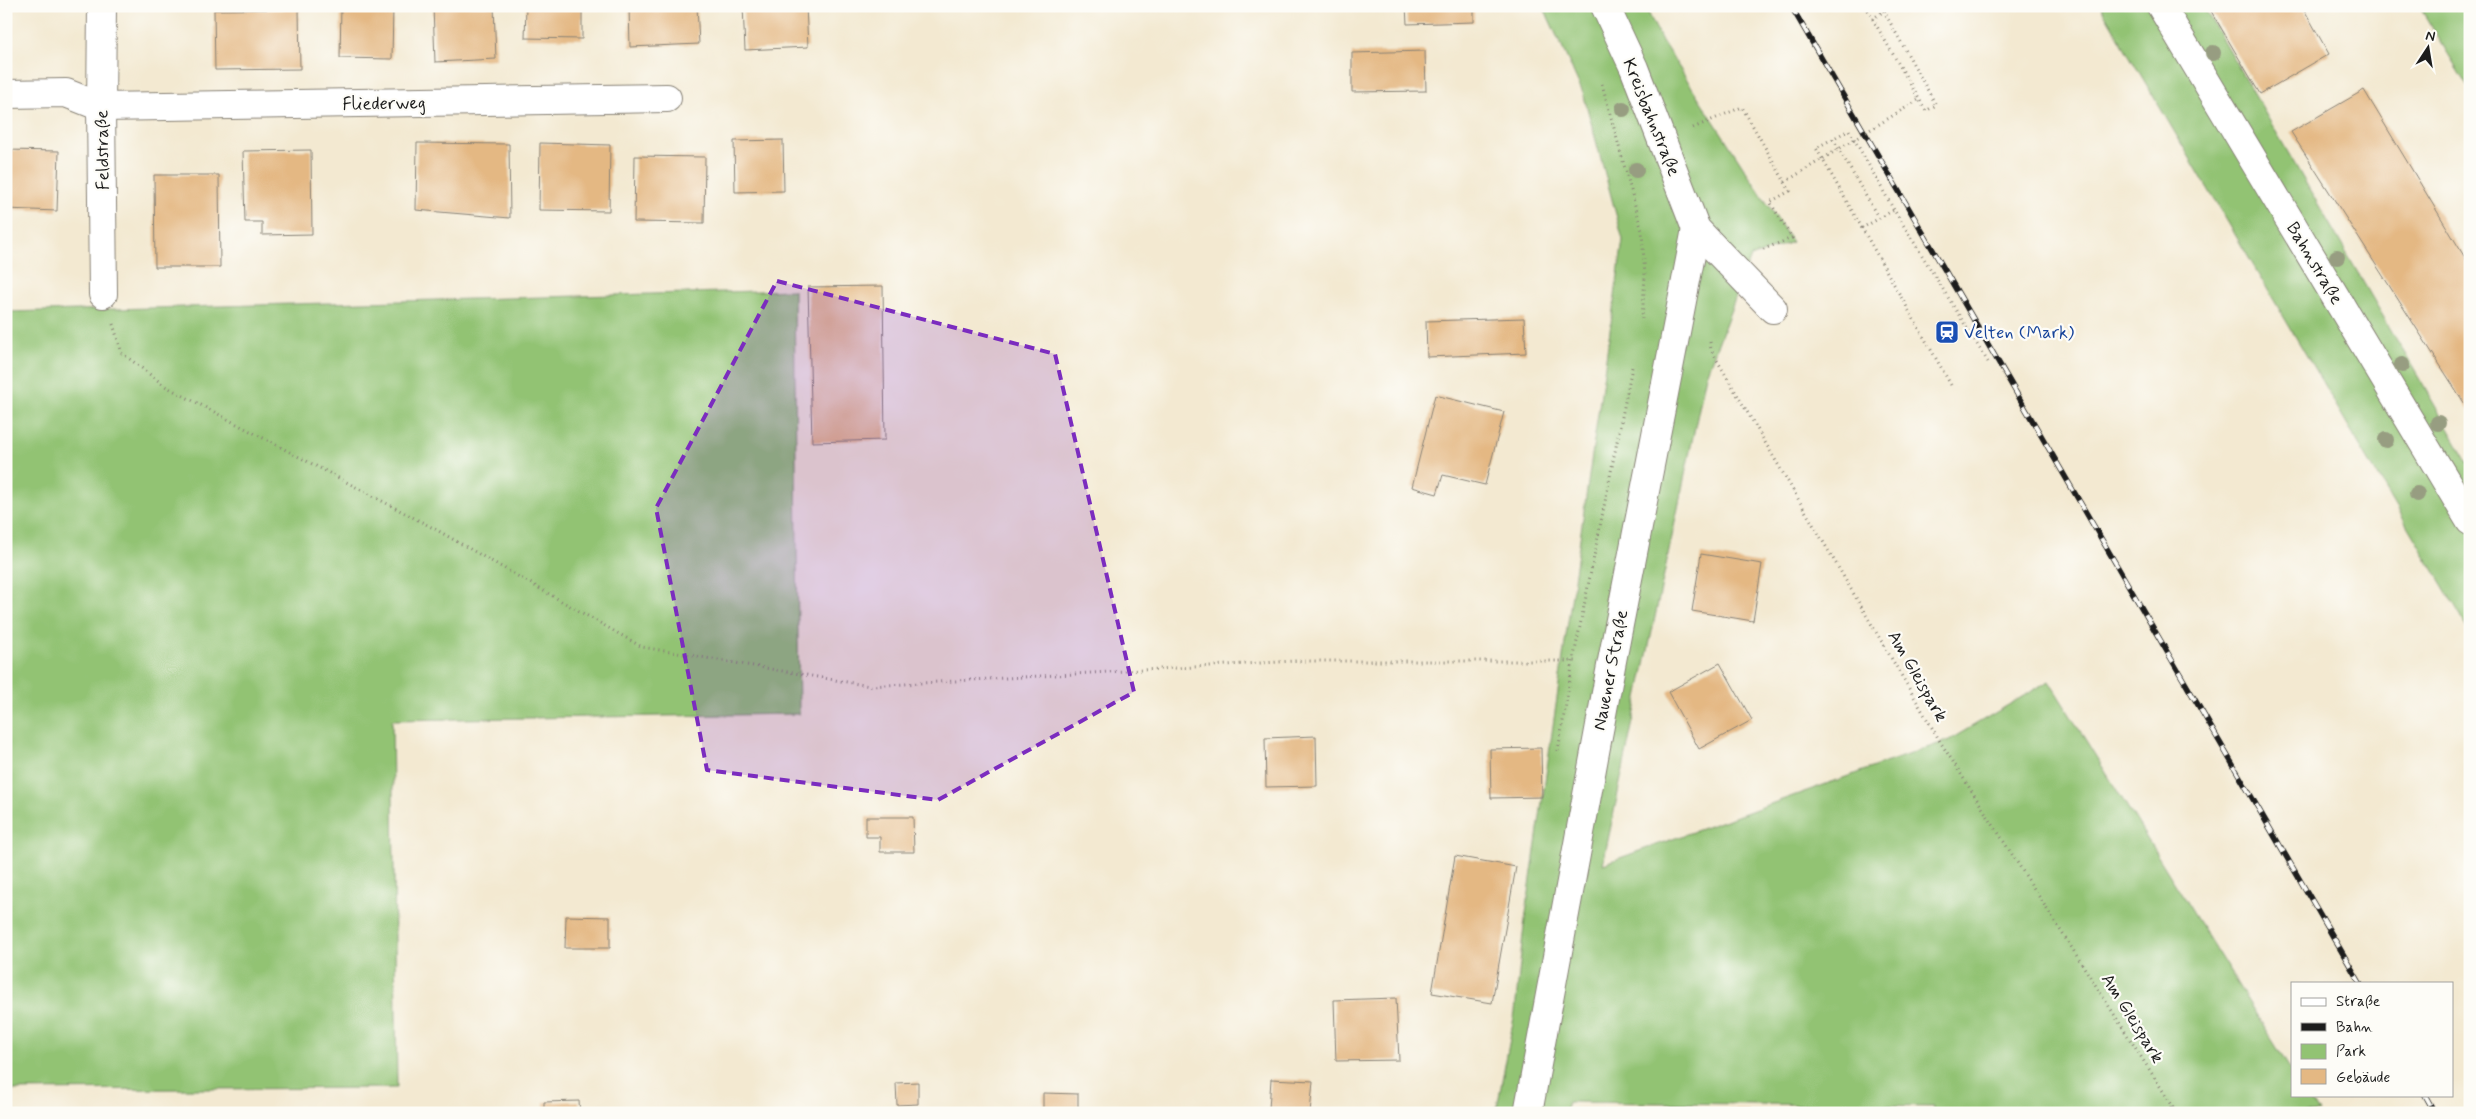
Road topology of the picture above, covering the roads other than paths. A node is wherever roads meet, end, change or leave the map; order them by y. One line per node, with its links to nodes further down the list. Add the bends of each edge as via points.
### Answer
1 (102, 6): 6 (street, Feldstraße)
2 (1605, 6): 7 (street, Kreisbahnstraße, via 1634,68)
3 (2160, 6): 10 (street, Bahnstraße)
4 (6, 94): 6 (street, via 66,93)
5 (667, 98): 6 (street, Fliederweg)
6 (101, 107): 8 (street, Feldstraße)
7 (1696, 228): 9 (street); 11 (street, Nauener Straße, via 1610,666)
8 (103, 294)
9 (1773, 309)
10 (2470, 521)
11 (1528, 1113)

